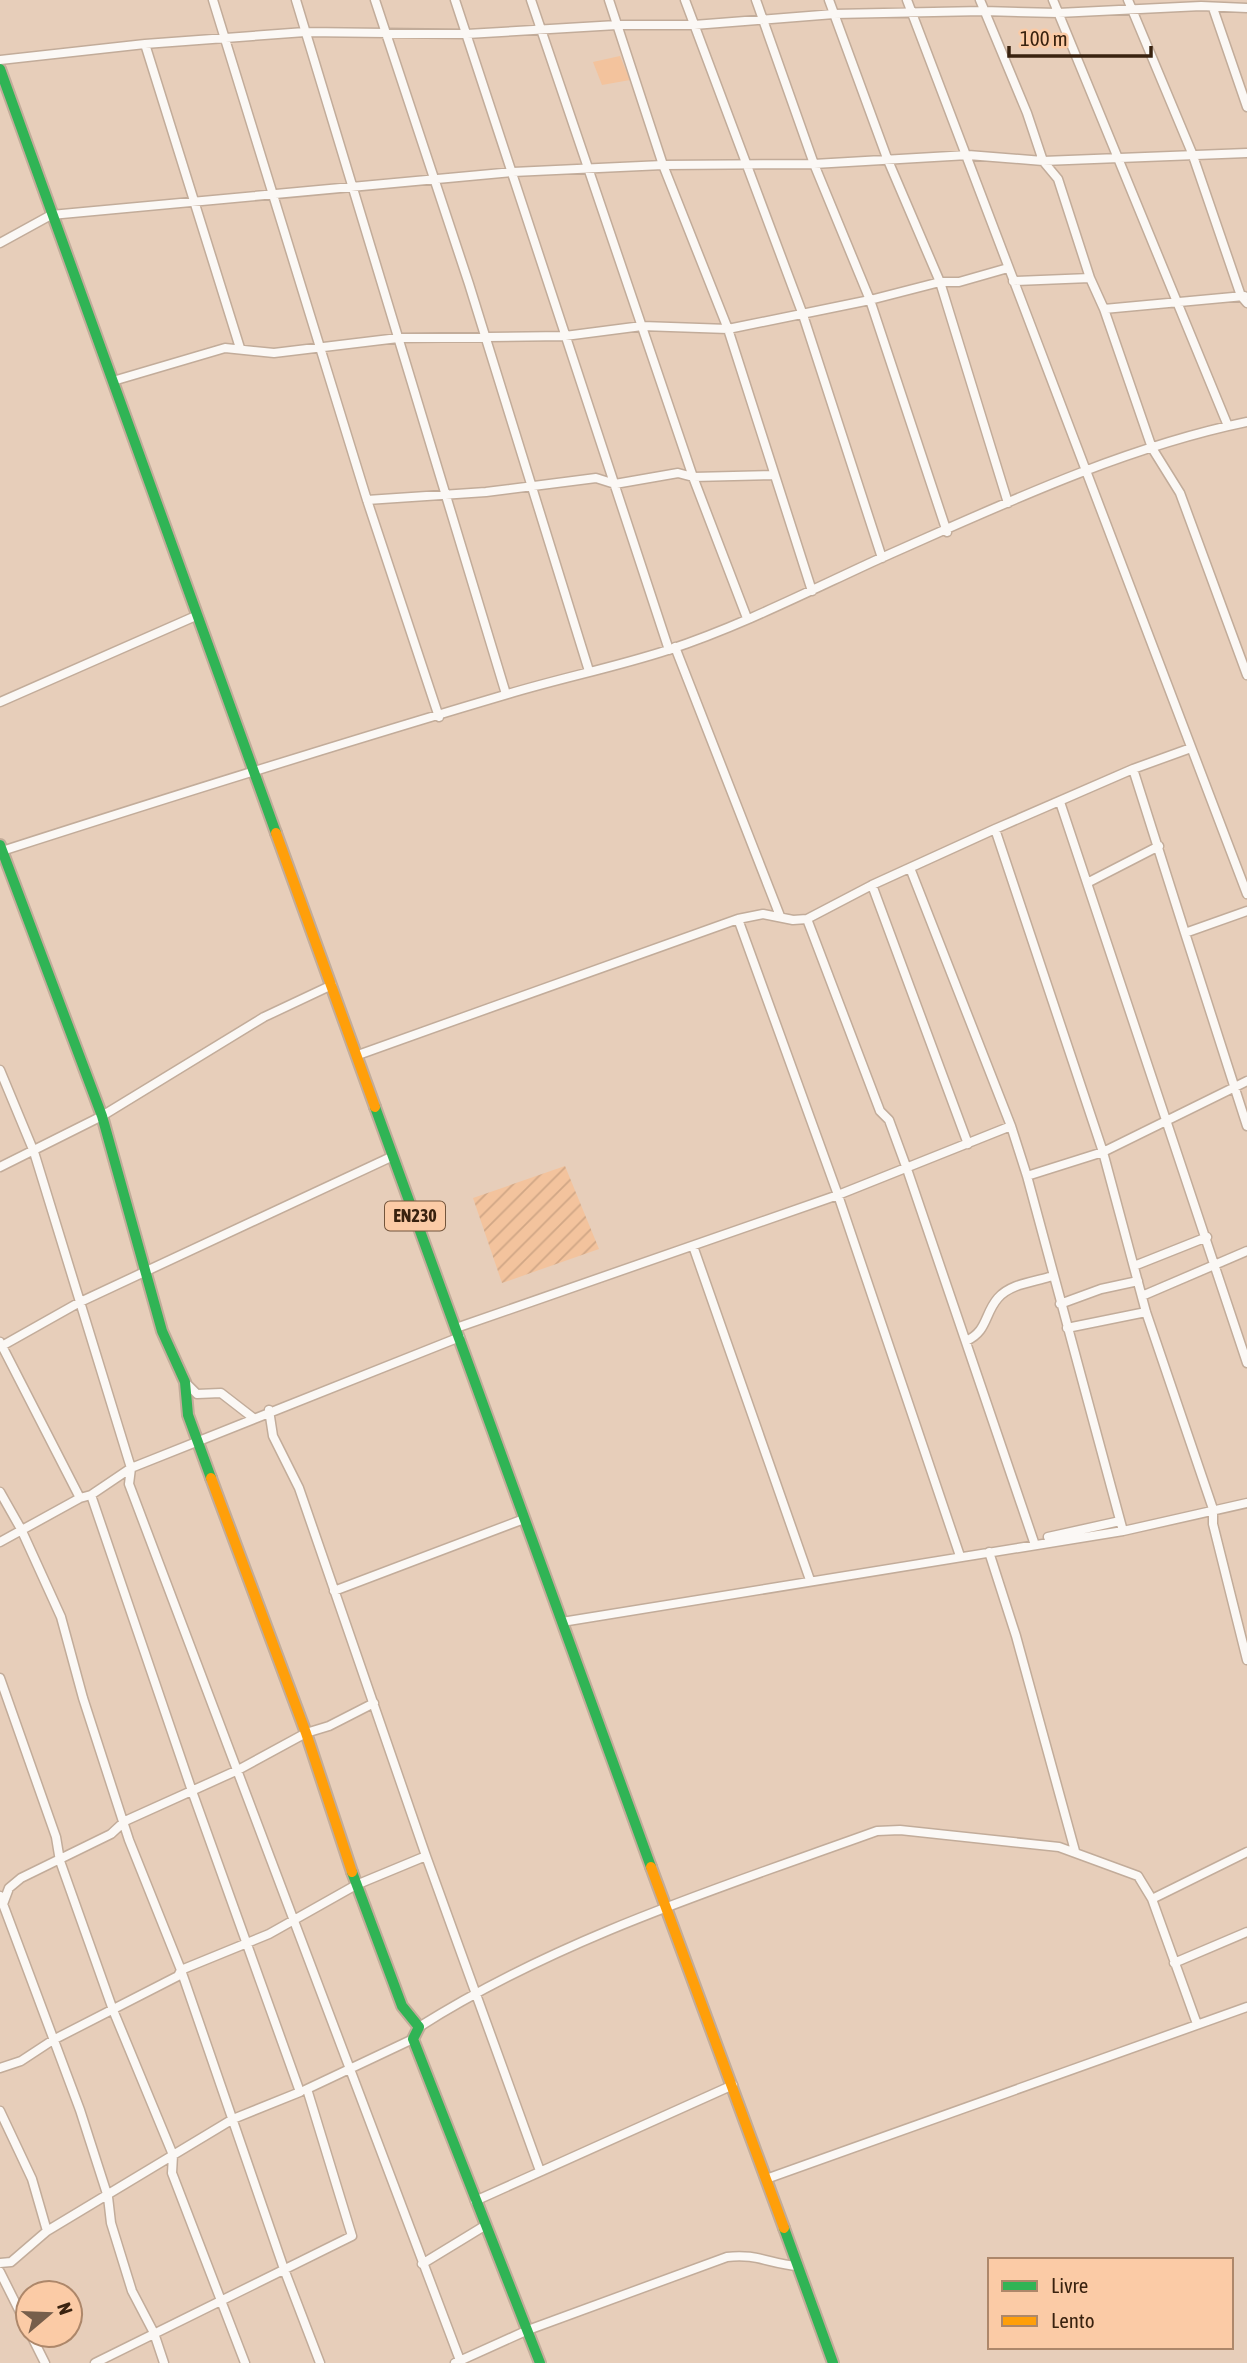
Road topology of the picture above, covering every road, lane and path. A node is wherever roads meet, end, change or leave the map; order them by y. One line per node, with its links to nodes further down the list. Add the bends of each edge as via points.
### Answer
1 (213, 0): 28 (street)
2 (296, 0): 25 (street)
3 (375, 0): 26 (street)
4 (454, 0): 27 (street)
5 (531, 0): 24 (street)
6 (609, 0): 22 (street)
7 (685, 0): 23 (street)
8 (755, 0): 21 (street)
9 (829, 0): 19 (street)
10 (907, 0): 20 (street)
11 (980, 0): 17 (street)
12 (1053, 0): 18 (street)
13 (1200, 3): 14 (street); 15 (street)
14 (1129, 4): 18 (street); 33 (street)
15 (1213, 8): 16 (street); 32 (street)
16 (1247, 8)
17 (983, 11): 18 (street); 20 (street); 38 (street)
18 (1058, 13): 37 (street)
19 (834, 14): 20 (street); 21 (street); 36 (street)
20 (912, 14): 35 (street)
21 (762, 19): 23 (street); 39 (street)
22 (617, 25): 23 (street); 24 (street); 40 (street)
23 (694, 25): 41 (street)
24 (541, 31): 27 (street); 42 (street)
25 (305, 32): 26 (street); 28 (street); 45 (street)
26 (385, 33): 27 (street); 44 (street)
27 (467, 34): 43 (street)
28 (225, 38): 29 (street); 46 (street)
29 (145, 44): 30 (street); 47 (street)
30 (0, 60)
31 (0, 69): 48 (main road, EN230)
32 (1247, 107)
33 (1192, 153): 34 (street); 37 (street); 54 (street)
34 (1247, 153)
35 (968, 155): 36 (street); 38 (street); 50 (street)
36 (887, 158): 39 (street); 53 (street)
37 (1119, 160): 38 (street); 56 (street)
38 (1043, 161): 51 (street, via 1058,179)
39 (814, 164): 41 (street); 55 (street)
40 (663, 165): 41 (street); 42 (street); 60 (street)
41 (744, 165): 58 (street)
42 (588, 170): 43 (street); 59 (street)
43 (513, 172): 44 (street); 61 (street)
44 (434, 181): 45 (street); 63 (street)
45 (352, 186): 46 (street); 62 (street)
46 (271, 195): 47 (street); 64 (street)
47 (193, 202): 48 (street); 65 (street)
48 (51, 215): 49 (street); 66 (main road, EN230)
49 (0, 243)
50 (1008, 268): 52 (street); 53 (street, via 959,282)
51 (1090, 278): 52 (street); 57 (street)
52 (1013, 281): 70 (street)
53 (940, 282): 55 (street); 77 (street)
54 (1245, 298): 56 (street)
55 (870, 300): 58 (street); 78 (street)
56 (1179, 300): 57 (street); 68 (street)
57 (1104, 309): 69 (street)
58 (803, 315): 60 (street); 79 (street)
59 (642, 326): 60 (street); 61 (street); 72 (street)
60 (728, 330): 71 (street)
61 (565, 335): 63 (street); 73 (street)
62 (398, 338): 63 (street); 64 (street); 75 (street)
63 (485, 339): 74 (street)
64 (321, 345): 65 (street, via 274,353); 76 (street)
65 (240, 348): 66 (street, via 225,348)
66 (113, 381): 81 (main road, EN230)
67 (1247, 424): 68 (street)
68 (1228, 426): 69 (street)
69 (1153, 448): 70 (street); 85 (street, via 1180,493)
70 (1089, 472): 77 (street); 89 (street)
71 (773, 475): 72 (street); 80 (street)
72 (692, 477): 73 (street, via 678,473); 82 (street)
73 (615, 484): 74 (street, via 596,478); 83 (street)
74 (533, 487): 75 (street); 84 (street)
75 (444, 494): 76 (street); 86 (street)
76 (367, 500): 88 (street)
77 (1009, 503): 78 (street)
78 (947, 532): 79 (street)
79 (882, 558): 80 (street)
80 (812, 592): 82 (street)
81 (198, 615): 87 (street); 91 (main road, EN230)
82 (747, 618): 83 (street)
83 (672, 648): 84 (street); 101 (street)
84 (589, 671): 86 (street)
85 (1247, 675)
86 (506, 694): 88 (street)
87 (1, 700)
88 (439, 717): 91 (street)
89 (1191, 748): 90 (street); 99 (street)
90 (1133, 769): 92 (street); 94 (street)
91 (253, 770): 95 (street); 105 (main road, EN230)
92 (1060, 802): 93 (street); 97 (street)
93 (995, 829): 96 (street); 116 (street)
94 (1159, 846): 97 (street); 104 (street)
95 (1, 848): 110 (main road)
96 (910, 868): 98 (street); 112 (street)
97 (1087, 883): 111 (street)
98 (872, 885): 103 (street); 114 (street)
99 (1247, 894)
100 (1247, 911): 104 (street)
101 (780, 916): 102 (street); 103 (street)
102 (738, 919): 106 (street); 121 (street)
103 (807, 919): 119 (street, via 880,1111 889,1121)
104 (1185, 933): 109 (street)
105 (332, 985): 106 (main road, EN230); 110 (street, via 264,1017)
106 (358, 1055): 117 (main road, EN230)
107 (0, 1070): 115 (street)
108 (1247, 1081): 109 (street)
109 (1235, 1086): 111 (street); 113 (street)
110 (102, 1116): 115 (street); 127 (main road)
111 (1167, 1123): 116 (street); 122 (street)
112 (1011, 1126): 114 (street); 120 (street)
113 (1247, 1126)
114 (968, 1144): 119 (street)
115 (34, 1152): 118 (street); 131 (street)
116 (1103, 1152): 120 (street); 126 (street)
117 (393, 1156): 127 (street); 135 (main road, EN230)
118 (0, 1167)
119 (907, 1169): 121 (street); 136 (street)
120 (1027, 1176): 132 (street)
121 (838, 1195): 123 (street); 156 (street)
122 (1207, 1237): 125 (street); 126 (street)
123 (694, 1246): 135 (street); 157 (street)
124 (1247, 1251): 125 (street)
125 (1217, 1264): 130 (street); 138 (street)
126 (1134, 1266): 129 (street)
127 (145, 1272): 131 (street); 139 (main road, via 162,1331)
128 (1049, 1277): 136 (street, via 1010,1288 998,1298 979,1335)
129 (1138, 1281): 130 (street); 132 (street)
130 (1142, 1296): 133 (street)
131 (80, 1302): 137 (street); 143 (street)
132 (1060, 1304): 134 (street)
133 (1146, 1312): 134 (street); 148 (street)
134 (1067, 1328): 150 (street)
135 (458, 1333): 140 (street); 149 (main road, EN230)
136 (966, 1341): 154 (street)
137 (1, 1345): 146 (street)
138 (1247, 1363)
139 (185, 1382): 141 (street, via 197,1394 221,1393); 142 (main road, via 188,1415)
140 (269, 1410): 141 (street); 158 (street, via 273,1436 299,1488)
141 (252, 1417): 142 (street)
142 (197, 1441): 143 (street); 163 (main road)
143 (131, 1468): 145 (street); 164 (street, via 129,1484)
144 (0, 1492): 151 (street)
145 (91, 1495): 146 (street); 165 (street)
146 (80, 1497): 151 (street)
147 (1247, 1503): 148 (street)
148 (1213, 1509): 152 (street); 160 (street)
149 (524, 1519): 158 (street); 159 (main road, EN230)
150 (1120, 1521): 152 (street); 154 (street)
151 (21, 1529): 153 (street); 166 (street, via 61,1617)
152 (1123, 1531): 154 (street)
153 (0, 1542)
154 (1034, 1542): 155 (street)
155 (989, 1552): 156 (street); 167 (street)
156 (960, 1556): 157 (street)
157 (810, 1580): 159 (street)
158 (334, 1591): 162 (street)
159 (562, 1622): 175 (main road, EN230)
160 (1247, 1660)
161 (0, 1678): 170 (street, via 56,1837)
162 (374, 1703): 163 (street); 169 (street)
163 (306, 1733): 164 (street); 171 (main road)
164 (238, 1770): 165 (street); 176 (street)
165 (192, 1791): 166 (street); 178 (street)
166 (125, 1821): 170 (street, via 111,1834); 180 (street)
167 (1075, 1851): 173 (street, via 1138,1876); 175 (street, via 933,1833 877,1831)
168 (1247, 1852): 173 (street)
169 (426, 1856): 171 (street); 181 (street)
170 (60, 1861): 174 (street, via 21,1878); 183 (street)
171 (356, 1885): 176 (street); 185 (main road, via 402,2006)
172 (0, 1896): 174 (street)
173 (1152, 1899): 179 (street)
174 (1, 1904): 187 (street)
175 (666, 1906): 181 (street); 190 (main road, EN230)
176 (291, 1918): 178 (street, via 269,1934); 189 (street)
177 (1247, 1933): 179 (street)
178 (245, 1942): 180 (street); 191 (street)
179 (1174, 1963): 184 (street)
180 (181, 1970): 183 (street, via 178,1976); 193 (street)
181 (474, 1992): 185 (street); 195 (street)
182 (1247, 2007): 184 (street)
183 (113, 2010): 187 (street); 194 (street)
184 (1197, 2024): 196 (street)
185 (419, 2027): 186 (main road)
186 (413, 2039): 189 (street); 198 (main road)
187 (53, 2040): 188 (street, via 21,2061); 197 (street)
188 (0, 2068)
189 (350, 2072): 191 (street); 202 (street)
190 (733, 2085): 195 (street); 196 (main road, EN230)
191 (304, 2090): 193 (street); 204 (street, via 352,2236)
192 (0, 2111): 200 (street, via 32,2179)
193 (233, 2119): 194 (street); 204 (street)
194 (173, 2155): 197 (street); 207 (street, via 172,2173)
195 (540, 2171): 198 (street)
196 (766, 2179): 203 (main road, EN230)
197 (108, 2197): 200 (street); 209 (street, via 111,2224 132,2291)
198 (475, 2201): 199 (main road)
199 (486, 2225): 202 (street); 208 (main road)
200 (47, 2231): 201 (street, via 11,2262)
201 (0, 2263)
202 (422, 2264): 210 (street)
203 (798, 2266): 208 (street, via 775,2265 761,2256 727,2257); 216 (main road, EN230)
204 (284, 2269): 207 (street); 214 (street)
205 (0, 2272): 206 (street)
206 (14, 2300)
207 (223, 2301): 209 (street); 213 (street)
208 (528, 2330): 210 (street); 215 (main road)
209 (154, 2333): 211 (street); 212 (street)
210 (459, 2362)
211 (95, 2363)
212 (164, 2363)
213 (245, 2363)
214 (320, 2363)
215 (540, 2363)
216 (833, 2363)

